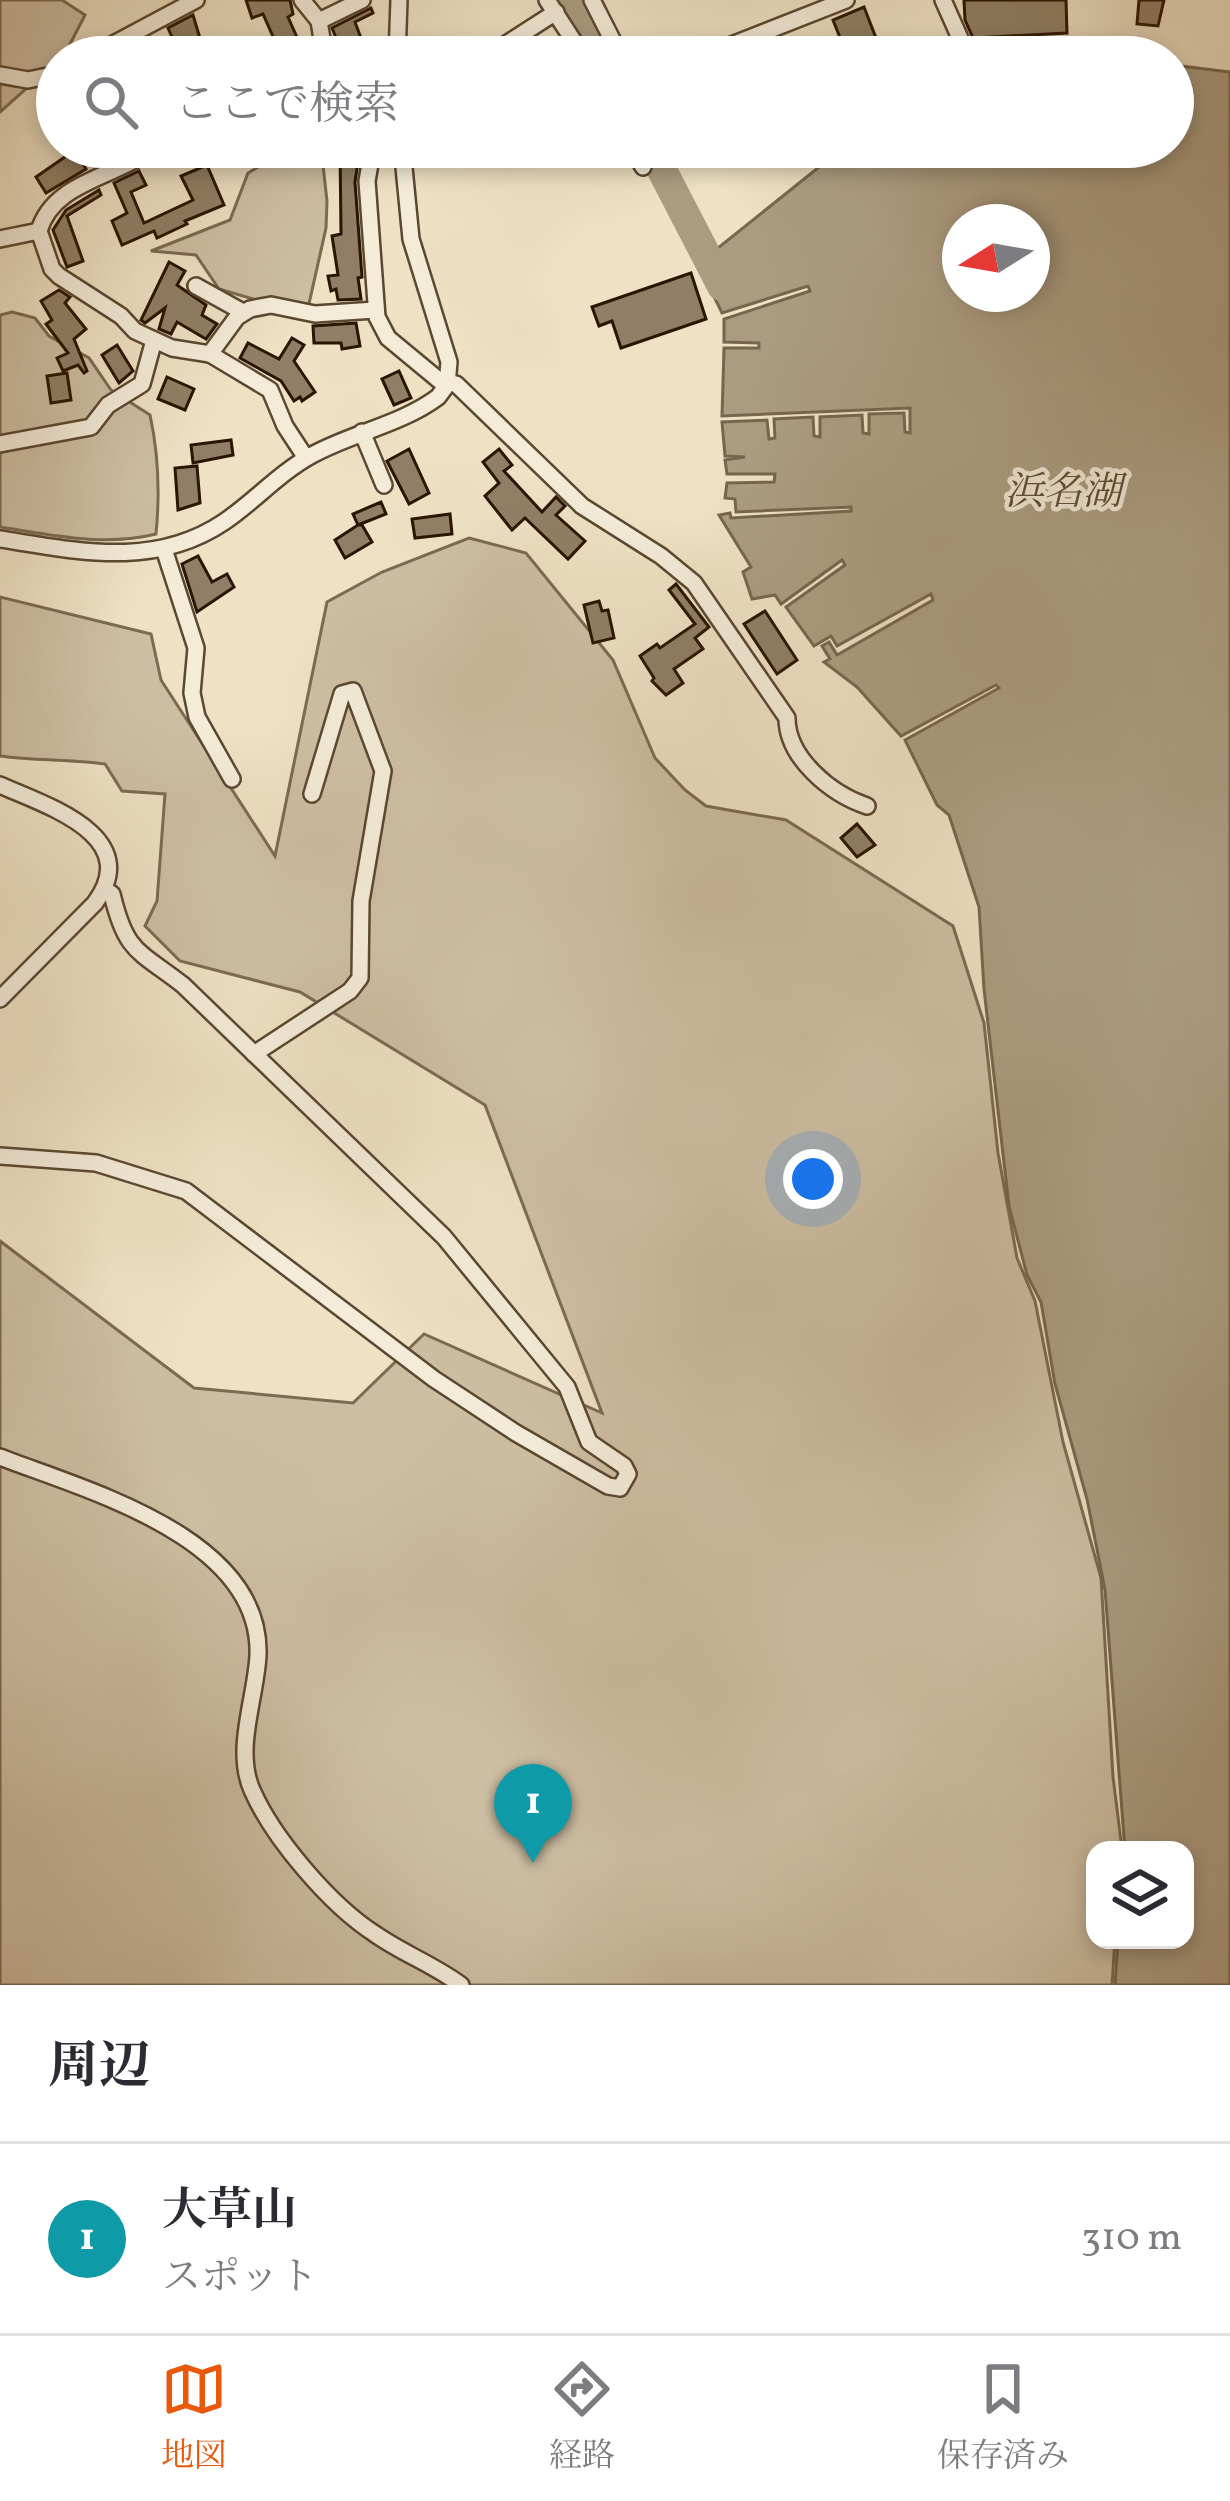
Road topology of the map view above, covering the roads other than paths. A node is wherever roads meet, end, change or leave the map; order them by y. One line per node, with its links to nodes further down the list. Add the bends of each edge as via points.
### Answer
1 (196, 0): 10 (street)
2 (302, 0): 9 (street)
3 (362, 0): 9 (street)
4 (399, 0): 12 (street)
5 (592, 0): 15 (street)
6 (846, 0): 16 (street)
7 (943, 0): 17 (street)
8 (552, 6): 13 (street); 14 (street)
9 (319, 21): 11 (street)
10 (128, 36)
11 (322, 36)
12 (398, 36)
13 (513, 36)
14 (571, 36)
15 (610, 36)
16 (754, 36)
17 (959, 36)
18 (0, 75): 19 (street)
19 (36, 78)
20 (125, 168): 23 (street, via 58,198)
21 (369, 168): 26 (street)
22 (405, 168): 30 (street, via 411,239 449,362)
23 (39, 231): 24 (street); 28 (street, via 55,273)
24 (0, 238)
25 (196, 286): 27 (street)
26 (375, 310): 27 (street, via 315,314 271,305); 30 (street, via 388,338)
27 (243, 312): 29 (street)
28 (154, 340): 29 (street); 32 (street, via 142,384 108,405 91,428)
29 (210, 354): 33 (street, via 269,390)
30 (446, 384): 31 (street, via 432,402); 40 (street, via 456,384 582,506 694,583 787,718 794,751)
31 (362, 432): 33 (street); 34 (street)
32 (0, 444)
33 (306, 458): 36 (street, via 220,525)
34 (384, 485)
35 (0, 539): 36 (street, via 94,554)
36 (164, 549): 37 (street, via 196,648 197,717)
37 (232, 779)
38 (0, 786): 41 (street, via 94,835 107,861)
39 (312, 794): 43 (street, via 341,694 353,691 383,771 360,914 360,978)
40 (867, 806)
41 (104, 889): 42 (street); 43 (street, via 134,950 184,985)
42 (0, 999)
43 (254, 1054): 44 (street, via 444,1238 567,1387 589,1442 627,1469 624,1485 608,1486 461,1397 186,1192 96,1163)
44 (0, 1156)
45 (0, 1457): 46 (street, via 148,1515 222,1571 256,1630 245,1754 254,1794 332,1899)
46 (461, 1985)

